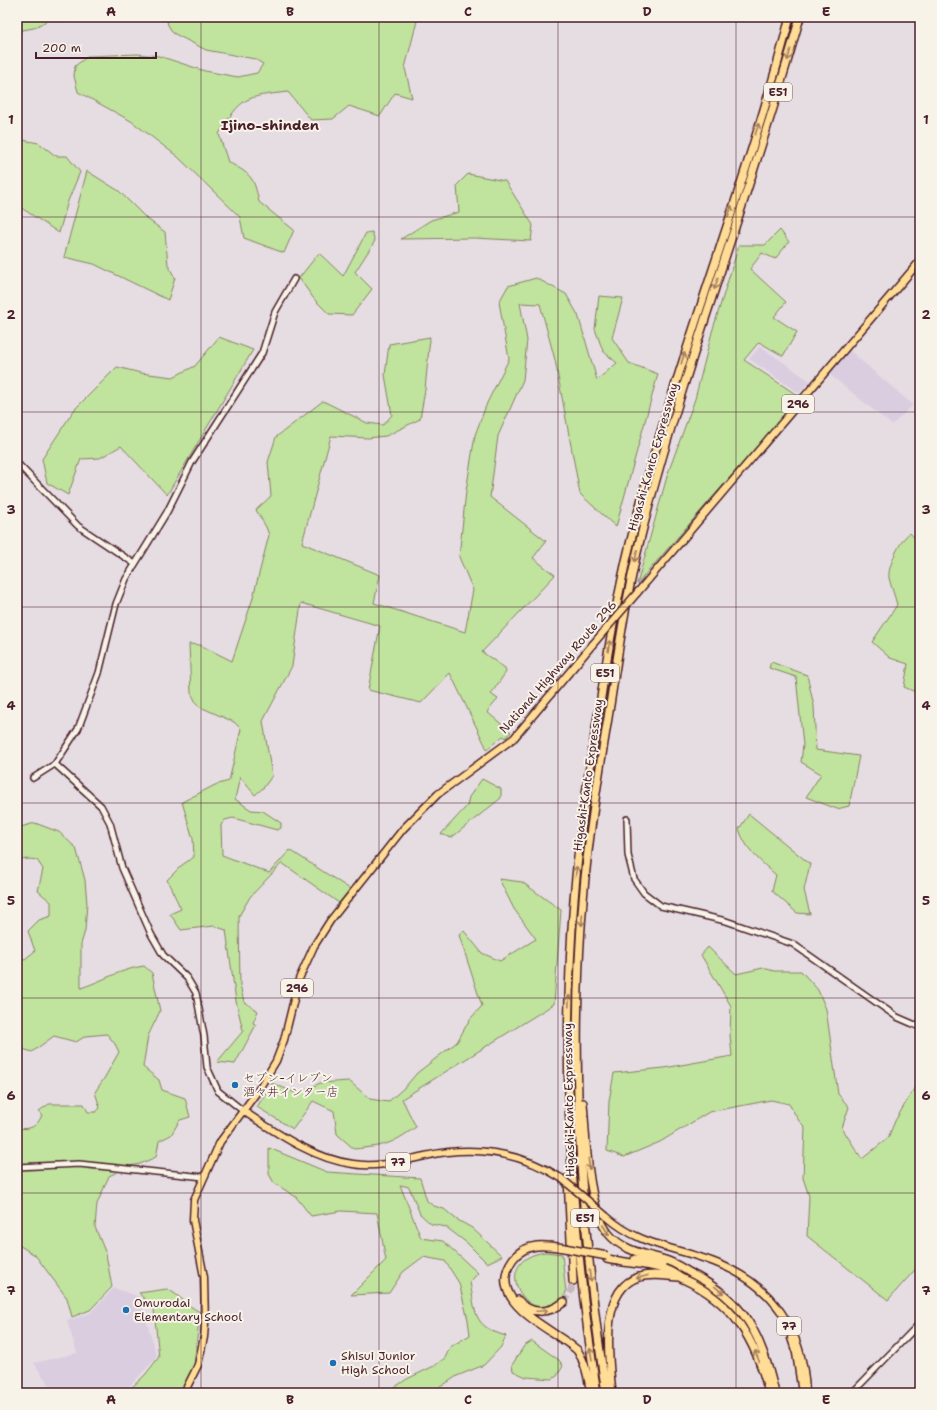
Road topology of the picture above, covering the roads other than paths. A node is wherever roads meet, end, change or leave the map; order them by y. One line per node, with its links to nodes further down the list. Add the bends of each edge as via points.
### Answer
1 (790, 17): 13 (highway, Higashi-Kanto Expressway / E51, one-way to 1, via 569,1036 574,899 590,765 618,596 650,469)
2 (800, 17): 11 (highway, Higashi-Kanto Expressway / E51, one-way to 11, via 667,442 627,596 590,830 580,941)
3 (920, 261): 12 (main road, National Highway Route 296 / 296, bridge, via 514,738 438,794 387,848 330,921 304,964 276,1061)
4 (294, 279): 6 (street, via 275,312 262,353 192,462 167,512)
5 (17, 462): 6 (street, via 78,526)
6 (135, 564): 7 (street, via 120,594 99,673 78,729)
7 (55, 764): 8 (street); 12 (street, via 104,811 110,823 122,868 151,934 163,955 187,978 196,993 207,1067 218,1091)
8 (33, 778)
9 (627, 819): 10 (street, via 628,855 634,879 644,893 661,906 726,921 793,944 897,1017)
10 (920, 1027)
11 (578, 1041): 18 (highway, one-way to 18, via 591,1180 604,1227 621,1245 640,1254 669,1261); 27 (highway, Higashi-Kanto Expressway / E51, one-way to 27, via 580,1149 586,1241)
12 (242, 1110): 15 (main road, National Highway Route 296 / 296, via 220,1142); 19 (main road, 77, bridge, via 284,1137 319,1155 341,1162 378,1165 446,1152 478,1150 518,1158 561,1178 625,1231 644,1241 713,1262)
13 (570, 1110): 21 (highway, via 568,1205); 26 (highway, Higashi-Kanto Expressway / E51, one-way to 13, via 580,1263)
14 (17, 1167): 15 (street, via 79,1164)
15 (204, 1177): 24 (main road, National Highway Route 296 / 296, via 194,1200 193,1220 204,1277 205,1334 198,1365)
16 (565, 1249): 17 (highway, bridge); 22 (highway, one-way to 22, via 530,1252 518,1261 511,1275 511,1284 519,1302 533,1311 555,1309); 25 (highway, via 542,1244 517,1254 508,1268 507,1287 512,1301 523,1312 573,1347 582,1357)
17 (607, 1257): 18 (highway, via 658,1263); 20 (highway, via 664,1269)
18 (685, 1270): 30 (highway, one-way to 30, via 715,1287 752,1325 765,1354)
19 (742, 1276): 31 (main road, 77, via 771,1304 788,1331 796,1353); 32 (main road, 77, via 769,1297 791,1329 805,1367)
20 (681, 1278): 28 (highway, one-way to 28, via 658,1275 639,1277 619,1292 609,1329); 29 (highway, one-way to 20, via 760,1361 744,1328 708,1291)
21 (572, 1281)
22 (564, 1302)
23 (920, 1324): 33 (street)
24 (184, 1393)
25 (591, 1393)
26 (597, 1393)
27 (606, 1393)
28 (612, 1393)
29 (769, 1393)
30 (775, 1393)
31 (802, 1393)
32 (806, 1393)
33 (852, 1393)

